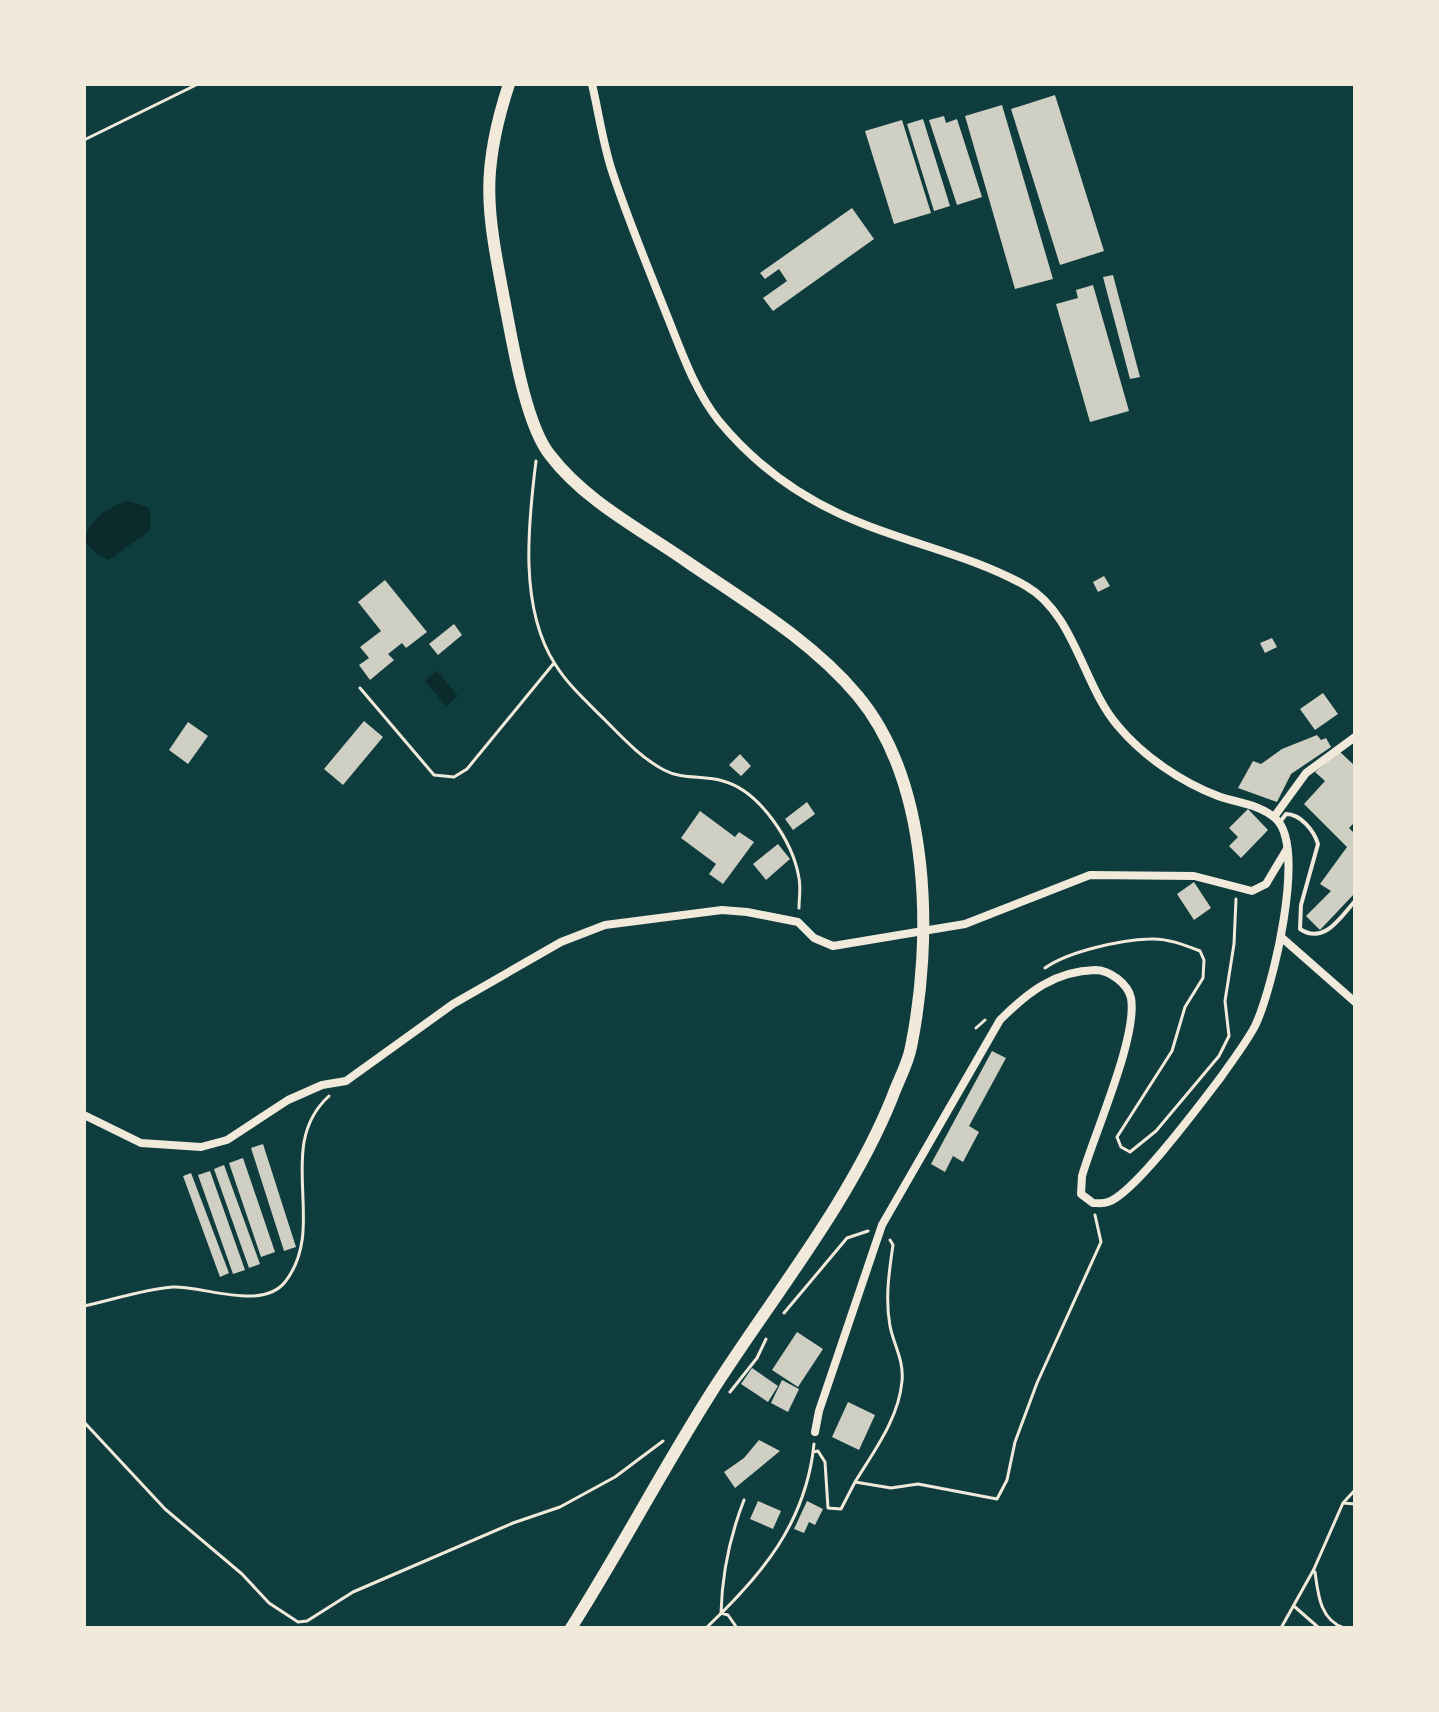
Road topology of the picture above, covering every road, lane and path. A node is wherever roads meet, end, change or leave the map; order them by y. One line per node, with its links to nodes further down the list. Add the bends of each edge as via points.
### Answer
1 (198, 84): 4 (path)
2 (509, 84): 5 (main road, via 492,135 489,217 513,342)
3 (592, 84): 9 (street, via 612,171 693,378 716,417 745,450 807,497 1027,587 1044,599 1060,622 1119,728 1161,766)
4 (84, 140)
5 (541, 442): 6 (path, via 530,509 531,589 538,629); 14 (main road, via 581,489 795,635 859,697 907,788)
6 (554, 663): 7 (path, via 467,769 454,777 434,775); 13 (path, via 645,757 679,776 711,778 741,788 764,812 783,833 799,878)
7 (360, 688)
8 (1355, 737): 9 (street, via 1306,773)
9 (1277, 820): 10 (street); 12 (lane, via 1286,814 1299,817 1318,844 1300,929 1326,933)
10 (1287, 848): 11 (street, via 1266,884 1252,891); 15 (street)
11 (1236, 887): 14 (street, via 1163,873 1090,875 965,924); 16 (path, via 1225,1001 1229,1036 1191,1090 1130,1152 1117,1137 1172,1051 1185,1007 1203,978 1200,951 1150,939 1058,959)
12 (1355, 901)
13 (798, 922): 14 (street, via 814,938 833,946); 20 (street, via 722,910 605,925 561,942 453,1004)
14 (923, 932): 40 (main road, via 911,1051 880,1126)
15 (1281, 937): 17 (street); 22 (street, via 1255,1025 1220,1078 1122,1193)
16 (1037, 974)
17 (1355, 1002)
18 (986, 1019): 19 (path)
19 (976, 1028)
20 (346, 1081): 21 (street, via 288,1100 227,1140 201,1147 141,1143); 24 (path, via 318,1106 305,1127 305,1240 295,1269 281,1287 249,1297 174,1287)
21 (84, 1115)
22 (1093, 1203): 23 (street, via 1081,1194 1082,1176 1130,1019 1131,997 1121,981 1100,970 1067,972 1026,994 1000,1020); 32 (path, via 1101,1242 1037,1383 997,1499 918,1484 891,1488)
23 (882, 1225): 25 (path, via 847,1238); 29 (street); 32 (path, via 893,1245 887,1284 889,1324 901,1356 902,1381 893,1418)
24 (84, 1306)
25 (780, 1317)
26 (769, 1333): 27 (path)
27 (728, 1394)
28 (84, 1422): 30 (path, via 165,1509 269,1603 298,1622 353,1592 560,1507 615,1477)
29 (815, 1432): 31 (path)
30 (667, 1439)
31 (813, 1452): 32 (path, via 825,1462 828,1508 841,1509); 39 (path, via 791,1527 760,1574)
32 (855, 1482)
33 (1355, 1490): 35 (path)
34 (744, 1500): 39 (path, via 734,1524)
35 (1343, 1503): 36 (path); 37 (path)
36 (1355, 1504)
37 (1314, 1569): 38 (path); 45 (path, via 1320,1603 1333,1624)
38 (1295, 1607): 43 (path); 44 (path)
39 (721, 1613): 41 (path); 42 (path)
40 (571, 1628)
41 (706, 1628)
42 (737, 1628)
43 (1281, 1628)
44 (1319, 1628)
45 (1344, 1628)

